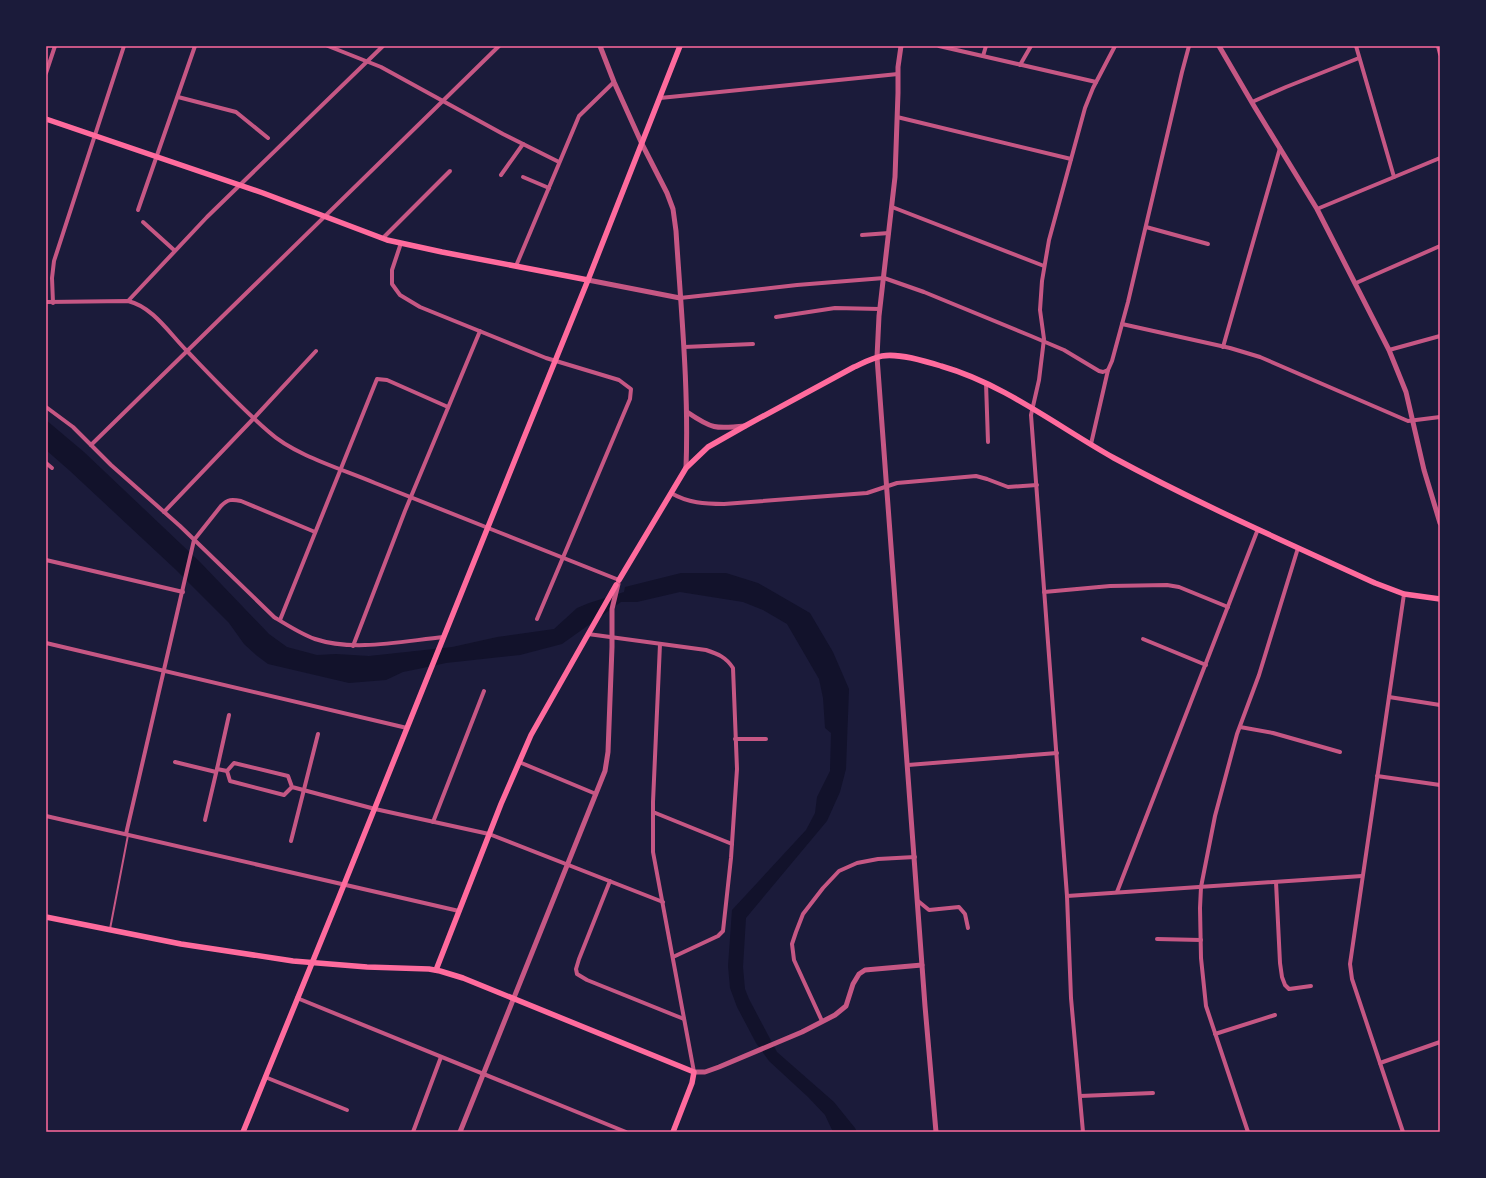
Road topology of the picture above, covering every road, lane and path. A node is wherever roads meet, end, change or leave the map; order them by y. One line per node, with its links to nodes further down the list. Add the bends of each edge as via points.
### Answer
1 (55, 46): 23 (street)
2 (124, 46): 33 (street)
3 (195, 46): 27 (street)
4 (328, 46): 21 (street)
5 (383, 46): 21 (street)
6 (499, 46): 29 (street)
7 (600, 46): 25 (street)
8 (680, 46): 28 (main road)
9 (901, 46): 24 (street)
10 (938, 46): 19 (street)
11 (986, 46): 19 (street)
12 (1031, 46): 22 (street)
13 (1115, 46): 26 (street)
14 (1189, 46): 53 (street)
15 (1219, 46): 30 (street)
16 (1356, 46): 20 (street)
17 (1438, 46): 18 (street)
18 (1440, 54)
19 (983, 56): 22 (street)
20 (1359, 58): 30 (street); 45 (street)
21 (367, 62): 29 (street); 46 (street)
22 (1020, 65): 26 (street)
23 (46, 73)
24 (898, 74): 28 (street); 31 (street)
25 (614, 82): 36 (street); 41 (street, via 580,116)
26 (1096, 82): 40 (street, via 1085,108)
27 (178, 97): 34 (street, via 236,112); 38 (street)
28 (660, 98): 36 (main road)
29 (443, 101): 35 (street); 51 (street)
30 (1252, 102): 37 (street)
31 (897, 117): 40 (street); 48 (street)
32 (46, 119): 33 (main road)
33 (95, 135): 38 (main road); 69 (street, via 53,266)
34 (268, 138)
35 (523, 144): 41 (street); 43 (street)
36 (642, 144): 64 (main road); 66 (street, via 673,209)
37 (1280, 148): 49 (street); 78 (street)
38 (157, 157): 46 (main road); 50 (street)
39 (1440, 158): 45 (street)
40 (1071, 159): 62 (street)
41 (559, 162): 47 (street)
42 (450, 171): 56 (street)
43 (501, 175)
44 (523, 176): 47 (street)
45 (1394, 177): 49 (street)
46 (240, 185): 51 (main road); 60 (street)
47 (548, 188): 61 (street)
48 (892, 207): 54 (street); 62 (street)
49 (1317, 209): 65 (street)
50 (138, 210)
51 (324, 216): 56 (main road); 80 (street)
52 (143, 222): 60 (street)
53 (1146, 227): 58 (street); 72 (street)
54 (889, 233): 55 (street); 63 (street)
55 (862, 235)
56 (383, 238): 57 (main road)
57 (401, 243): 61 (main road); 73 (street, via 392,270 392,284 400,295 420,307)
58 (1208, 244)
59 (1440, 246): 65 (street)
60 (174, 250): 67 (street)
61 (516, 266): 64 (main road)
62 (1044, 266): 75 (street, via 1040,310)
63 (884, 278): 66 (street); 70 (street); 75 (street)
64 (588, 280): 66 (street); 83 (main road)
65 (1356, 283): 79 (street)
66 (680, 298): 77 (street)
67 (128, 301): 69 (street); 80 (street, via 145,308)
68 (46, 302): 69 (street)
69 (53, 303)
70 (880, 308): 71 (street, via 835,308); 82 (street)
71 (776, 317)
72 (1122, 324): 78 (street); 84 (street)
73 (480, 331): 83 (street); 87 (street)
74 (1440, 336): 79 (street)
75 (1044, 341): 84 (street, via 1099,371); 88 (street)
76 (753, 344): 77 (street)
77 (684, 347): 89 (street)
78 (1223, 347): 92 (street, via 1260,357 1408,421)
79 (1389, 350): 92 (street, via 1406,392)
80 (187, 351): 91 (street); 96 (street)
81 (316, 351): 91 (street)
82 (877, 357): 85 (main road, via 892,355 919,360); 93 (main road); 102 (street)
83 (555, 361): 108 (main road); 113 (street, via 619,380 631,389 630,399)
84 (1108, 370): 95 (street)
85 (986, 383): 88 (main road); 94 (street)
86 (46, 407): 96 (street, via 73,427)
87 (448, 407): 100 (street, via 377,378); 104 (street)
88 (1033, 409): 95 (main road); 101 (street)
89 (687, 412): 93 (street, via 710,426); 99 (street)
90 (1440, 417): 92 (street)
91 (254, 418): 100 (street, via 291,448); 106 (street)
92 (1413, 420): 105 (street, via 1424,470)
93 (745, 426): 99 (main road, via 708,447)
94 (988, 442)
95 (1091, 444): 109 (main road, via 1191,498)
96 (91, 445): 106 (street)
97 (46, 464): 98 (street)
98 (52, 468)
99 (686, 468): 103 (main road)
100 (340, 469): 104 (street); 110 (street)
101 (1036, 485): 102 (street, via 1004,487 979,476 897,483); 117 (street)
102 (886, 488): 103 (street, via 867,493 724,504 691,502); 145 (street)
103 (671, 494): 115 (main road)
104 (411, 497): 108 (street); 129 (street)
105 (1437, 505): 107 (street)
106 (164, 512): 111 (street)
107 (1440, 523)
108 (488, 528): 113 (street); 125 (main road)
109 (1258, 529): 112 (main road); 120 (street)
110 (315, 532): 111 (street, via 231,499 221,506); 122 (street)
111 (194, 540): 116 (street); 122 (street)
112 (1298, 548): 118 (main road); 136 (street, via 1259,675)
113 (563, 557): 115 (street); 121 (street)
114 (46, 560): 116 (street)
115 (618, 583): 123 (main road); 124 (street, via 612,609)
116 (183, 592): 131 (street)
117 (1044, 592): 120 (street, via 1167,584); 142 (street)
118 (1404, 594): 119 (main road); 133 (street)
119 (1440, 599)
120 (1228, 607): 130 (street)
121 (537, 619)
122 (280, 620): 129 (street, via 315,639)
123 (588, 634): 124 (street); 144 (main road, via 535,725)
124 (612, 638): 128 (street); 152 (street, via 608,752 605,770)
125 (443, 639): 129 (street); 137 (main road)
126 (1143, 639): 130 (street)
127 (46, 643): 131 (street)
128 (660, 644): 140 (street, via 706,650 727,660 733,668); 154 (street)
129 (352, 646)
130 (1206, 665): 169 (street)
131 (164, 671): 137 (street); 158 (street)
132 (484, 691): 157 (street)
133 (1389, 697): 134 (street); 148 (street)
134 (1440, 705)
135 (229, 715): 146 (street)
136 (1240, 727): 141 (street, via 1273,733); 168 (street, via 1217,809)
137 (408, 728): 153 (main road)
138 (318, 734): 151 (street)
139 (766, 739): 140 (street)
140 (736, 740): 161 (street, via 737,769)
141 (1340, 752)
142 (1057, 753): 145 (street); 170 (street)
143 (175, 762): 146 (street)
144 (519, 762): 152 (street); 159 (main road)
145 (908, 765): 162 (street)
146 (216, 770): 147 (street); 156 (street)
147 (227, 771): 150 (street, via 230,781 284,795); 150 (street, via 234,763 281,774 288,776)
148 (1377, 776): 149 (street); 164 (street)
149 (1440, 785)
150 (292, 787): 151 (street)
151 (304, 790): 153 (street); 160 (street)
152 (596, 794): 163 (street)
153 (375, 809): 157 (street); 167 (main road)
154 (653, 812): 161 (street); 172 (street, via 653,852)
155 (46, 816): 158 (street)
156 (205, 820)
157 (433, 822): 159 (street)
158 (127, 834): 167 (street); 176 (lane)
159 (490, 834): 163 (street); 173 (main road)
160 (291, 841)
161 (732, 844): 179 (street, via 723,931 718,936)
162 (915, 857): 171 (street); 188 (street, via 878,859 857,863 839,871 803,914 792,944 794,960)
163 (567, 865): 165 (street); 185 (street)
164 (1362, 876): 166 (street); 192 (street, via 1350,971)
165 (610, 881): 172 (street); 187 (street, via 578,959 577,974)
166 (1276, 882): 168 (street); 183 (street, via 1282,977 1289,989)
167 (344, 885): 173 (street); 180 (main road)
168 (1201, 887): 169 (street); 178 (street)
169 (1117, 892): 170 (street)
170 (1067, 896): 197 (street, via 1071,998)
171 (918, 901): 175 (street, via 929,910 959,907 965,914); 181 (street)
172 (663, 902): 179 (street)
173 (459, 911): 182 (main road)
174 (46, 917): 176 (main road)
175 (968, 928)
176 (110, 930): 180 (main road, via 181,944)
177 (1157, 939): 178 (street)
178 (1201, 940): 189 (street, via 1206,1006)
179 (674, 957): 187 (street)
180 (312, 963): 182 (main road); 184 (main road)
181 (922, 965): 188 (street, via 865,970 853,984 846,1006); 204 (street)
182 (436, 970): 185 (main road)
183 (1311, 986)
184 (297, 998): 191 (street); 195 (main road)
185 (513, 998): 193 (main road); 194 (street)
186 (1275, 1015): 189 (street)
187 (684, 1019): 193 (street)
188 (822, 1021): 193 (street, via 802,1032 705,1072)
189 (1215, 1034): 206 (street)
190 (1440, 1042): 192 (street)
191 (440, 1057): 194 (street); 200 (street)
192 (1380, 1063): 207 (street)
193 (694, 1072): 203 (main road)
194 (483, 1074): 201 (street); 202 (street)
195 (265, 1077): 198 (street); 199 (main road)
196 (1154, 1093): 197 (street)
197 (1080, 1096): 205 (street)
198 (346, 1110)
199 (243, 1132)
200 (413, 1132)
201 (460, 1132)
202 (626, 1132)
203 (673, 1132)
204 (936, 1132)
205 (1083, 1132)
206 (1248, 1132)
207 (1403, 1132)

